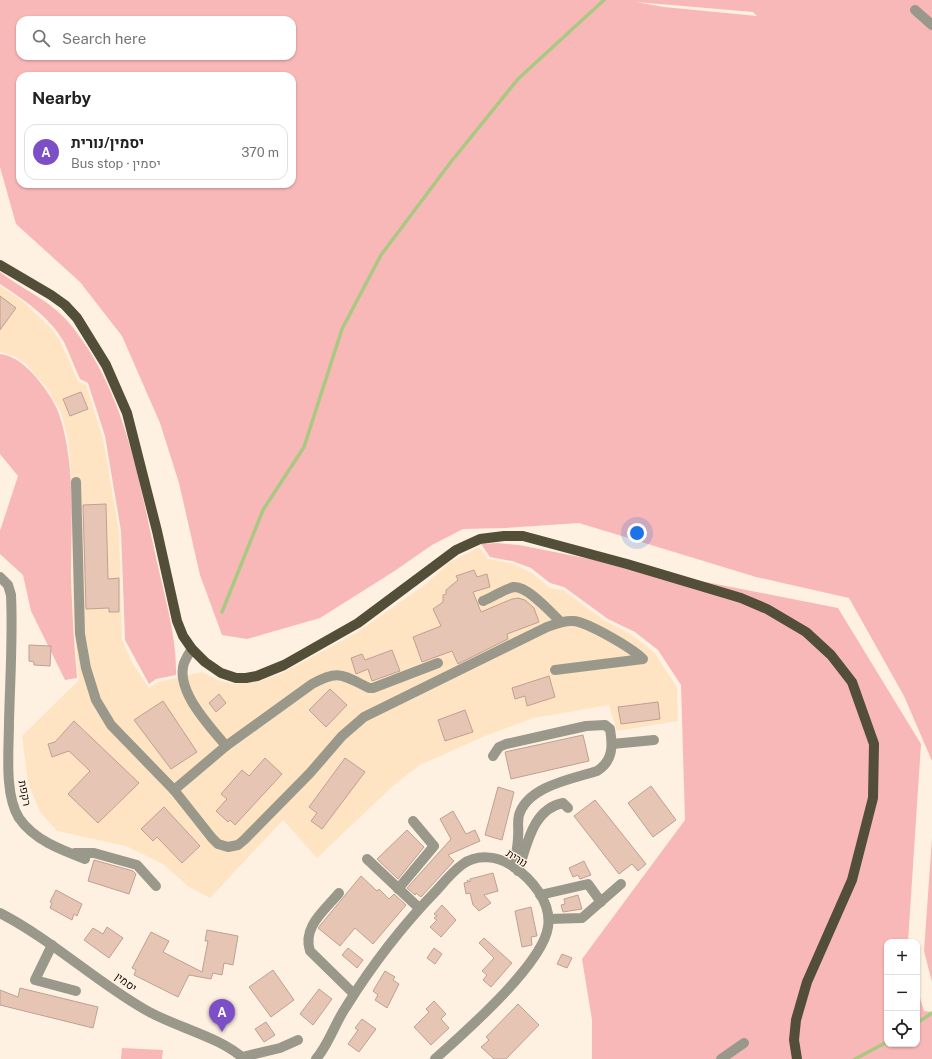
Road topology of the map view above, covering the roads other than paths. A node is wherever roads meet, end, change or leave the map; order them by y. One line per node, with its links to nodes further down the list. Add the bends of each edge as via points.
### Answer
1 (915, 10): 2 (street)
2 (932, 25)
3 (0, 265): 8 (main road, via 65,305 90,338 117,387 127,413 141,466 177,621)
4 (76, 482): 15 (street, via 80,634 89,679 106,718)
5 (0, 577): 18 (street, רקפת, via 8,585 11,595 9,754 13,806 19,818 36,835 46,843)
6 (483, 601): 7 (street, via 507,590 521,588 529,592)
7 (561, 622): 10 (street, via 574,621 582,624 631,648 643,659); 15 (street, via 357,722 296,788 238,845 228,847 215,841)
8 (192, 649): 13 (street, via 183,667 188,690 198,712); 40 (main road, via 213,669 228,676 246,678 266,673 322,645 358,623 456,550 480,539 504,536 523,536 741,598 767,609 806,632 831,655 852,682 874,744 873,798 852,880 808,982 796,1020 794,1040)
9 (438, 663): 13 (street, via 373,688 342,675 332,674 324,677)
10 (555, 670)
11 (654, 740): 12 (street)
12 (612, 744): 14 (street, via 610,729 605,725 596,724 506,744 499,747); 21 (street, via 607,762 602,768 552,784 522,808 518,822)
13 (226, 746): 15 (street)
14 (493, 756)
15 (174, 790)
16 (568, 808): 21 (street, via 563,803 557,804 544,812 532,829)
17 (413, 821): 24 (street, via 434,846)
18 (68, 853): 19 (street, רקפת); 23 (street, via 94,853 138,865)
19 (85, 859)
20 (367, 859): 24 (street)
21 (516, 869): 26 (street, נורית); 28 (street, נורית, via 503,861 490,858 467,861)
22 (621, 884): 27 (street)
23 (156, 886)
24 (398, 888): 28 (street)
25 (339, 893): 33 (street, via 310,928 308,944 310,951)
26 (540, 895): 27 (street, via 588,884); 30 (street, נורית)
27 (600, 902): 30 (street, via 582,918)
28 (419, 908): 33 (street, נורית)
29 (0, 914): 31 (street, יסמין)
30 (549, 919): 38 (street, via 542,945 525,969 481,1016)
31 (52, 944): 32 (street, via 35,980); 36 (street, יסמין, via 144,1009 220,1044)
32 (76, 991)
33 (354, 994): 37 (street, נורית)
34 (298, 1040): 36 (street, via 280,1048)
35 (744, 1043): 39 (street)
36 (243, 1058)
37 (316, 1059)
38 (435, 1059)
39 (721, 1059)
40 (797, 1059)

